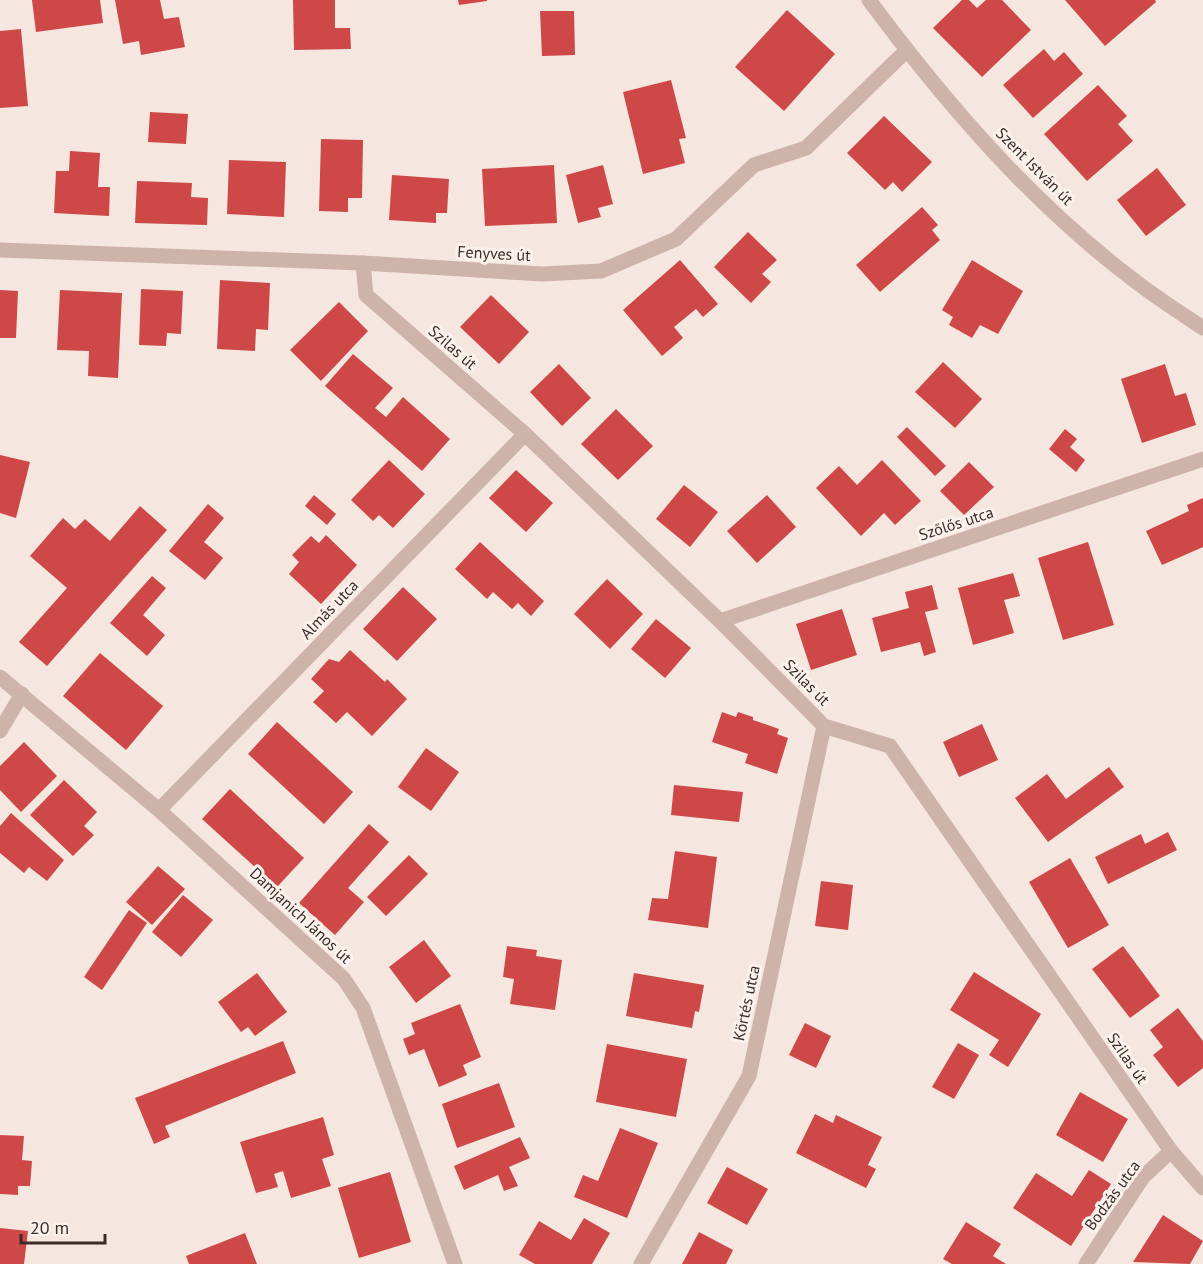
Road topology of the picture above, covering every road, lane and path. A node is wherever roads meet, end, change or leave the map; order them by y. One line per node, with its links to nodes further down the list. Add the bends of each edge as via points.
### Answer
1 (869, 0): 2 (street, Szent István út)
2 (907, 50): 4 (street, Fenyves út, via 806,148 754,165 676,239 601,271 542,274); 5 (street, Szent István út, via 1008,168 1060,218 1138,284)
3 (0, 250): 4 (street, Fenyves út)
4 (363, 263): 6 (street, Szilas út, via 366,295)
5 (1203, 328)
6 (525, 434): 8 (street, Szilas út); 13 (street, Almás utca)
7 (1203, 459): 8 (street, Szőlős utca)
8 (720, 621): 11 (street, Szilas út)
9 (0, 677): 10 (street, Damjanich János út)
10 (21, 694): 12 (street); 13 (street, Damjanich János út)
11 (824, 726): 14 (street, Szilas út, via 890,746); 17 (street, Körtés utca, via 748,1076)
12 (0, 731)
13 (159, 810): 16 (street, Damjanich János út, via 353,991 363,1008)
14 (1171, 1151): 15 (street, Szilas út); 18 (street, Bodzás utca, via 1143,1177)
15 (1203, 1188)
16 (455, 1264)
17 (641, 1264)
18 (1086, 1264)

